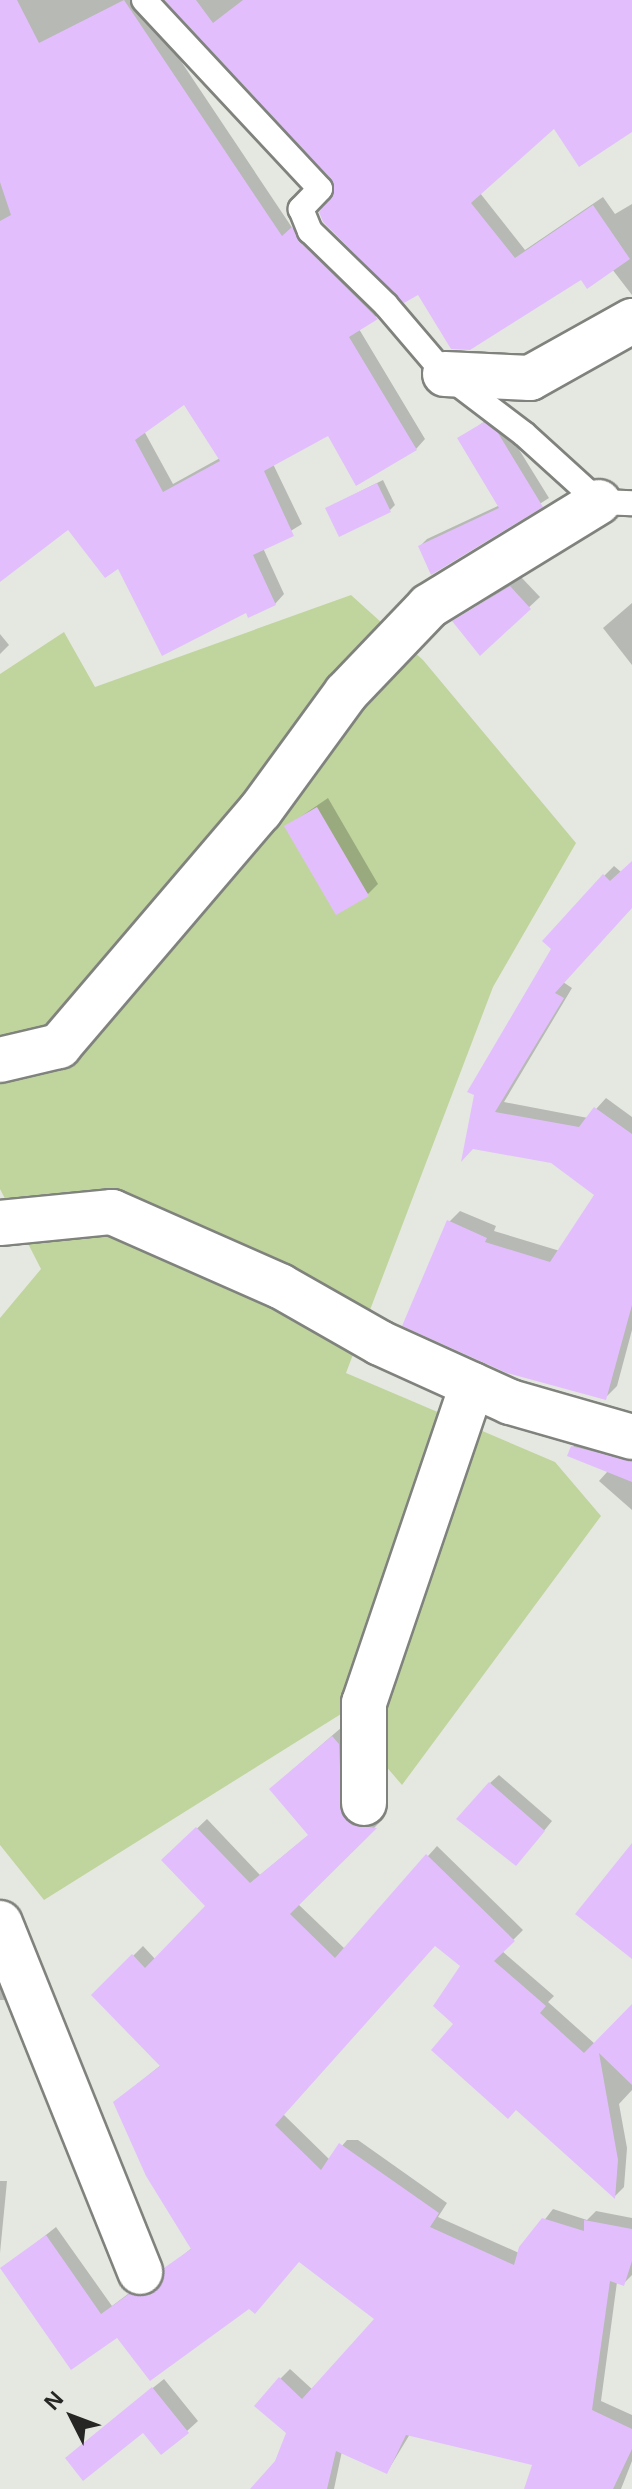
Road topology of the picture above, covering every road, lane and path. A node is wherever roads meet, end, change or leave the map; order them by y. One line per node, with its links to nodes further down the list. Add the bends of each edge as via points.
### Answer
1 (144, 0): 3 (lane, via 320,189 301,209 310,231 386,305)
2 (632, 321): 3 (street, via 530,378)
3 (445, 374): 4 (lane)
4 (616, 502): 5 (street, via 429,606 346,693 260,811 59,1046)
5 (0, 1060)
6 (0, 1223): 7 (street, via 112,1212 280,1286 380,1343)
7 (472, 1385): 8 (street, via 510,1402); 9 (street, via 364,1703)
8 (632, 1437)
9 (364, 1803)
10 (0, 1923): 11 (street)
11 (140, 2272)

